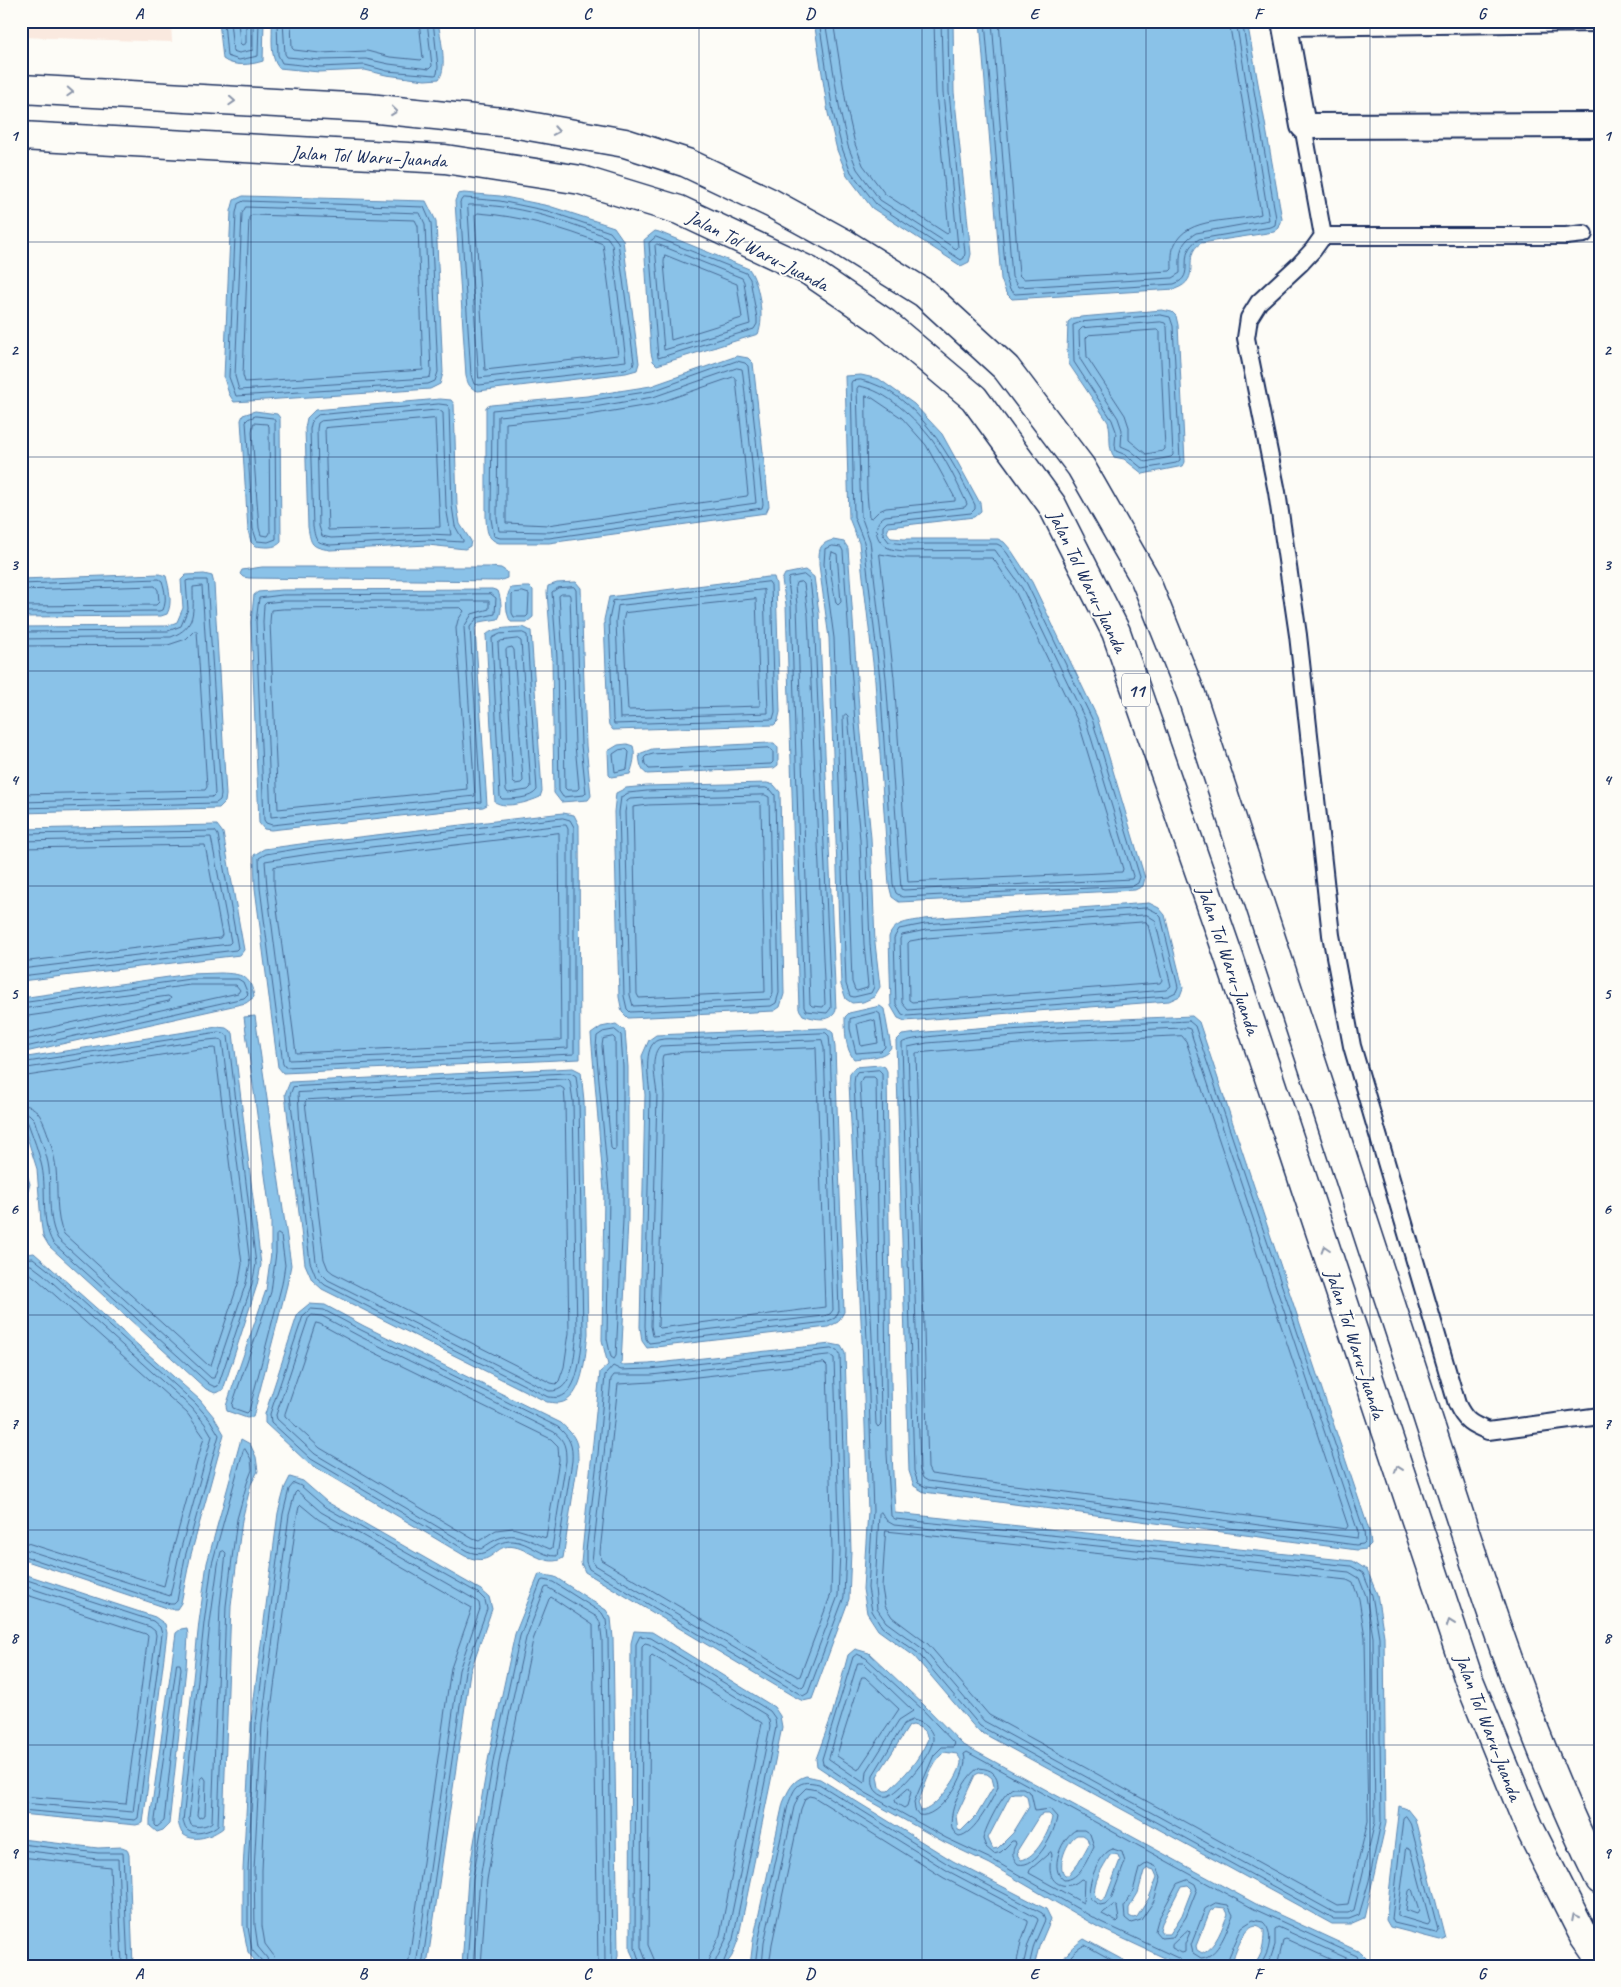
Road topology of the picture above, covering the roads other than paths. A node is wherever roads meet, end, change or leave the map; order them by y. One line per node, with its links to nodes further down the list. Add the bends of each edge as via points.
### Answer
1 (1600, 23): 2 (street)
2 (1285, 24): 5 (street)
3 (21, 89): 10 (highway, Jalan Tol Waru–Juanda, one-way to 10, via 368,108 512,123 625,143 687,163 772,203 842,242 924,293 1006,368 1081,468 1145,579 1187,685 1469,1546 1539,1745 1570,1820)
4 (1600, 125): 5 (street)
5 (1303, 126): 8 (street)
6 (21, 136): 11 (highway, Jalan Tol Waru–Juanda / 11, one-way to 6, via 1584,1936 1530,1829 1469,1680 1229,957 1116,632 1052,505 974,398 886,323 809,272 679,210 581,180 445,159)
7 (1584, 234): 8 (street)
8 (1322, 236): 9 (street, via 1300,264 1259,302 1249,318 1246,338 1280,511 1298,635 1331,935 1352,1046 1463,1416 1488,1431)
9 (1600, 1416)
10 (1600, 1880)
11 (1600, 1959)

